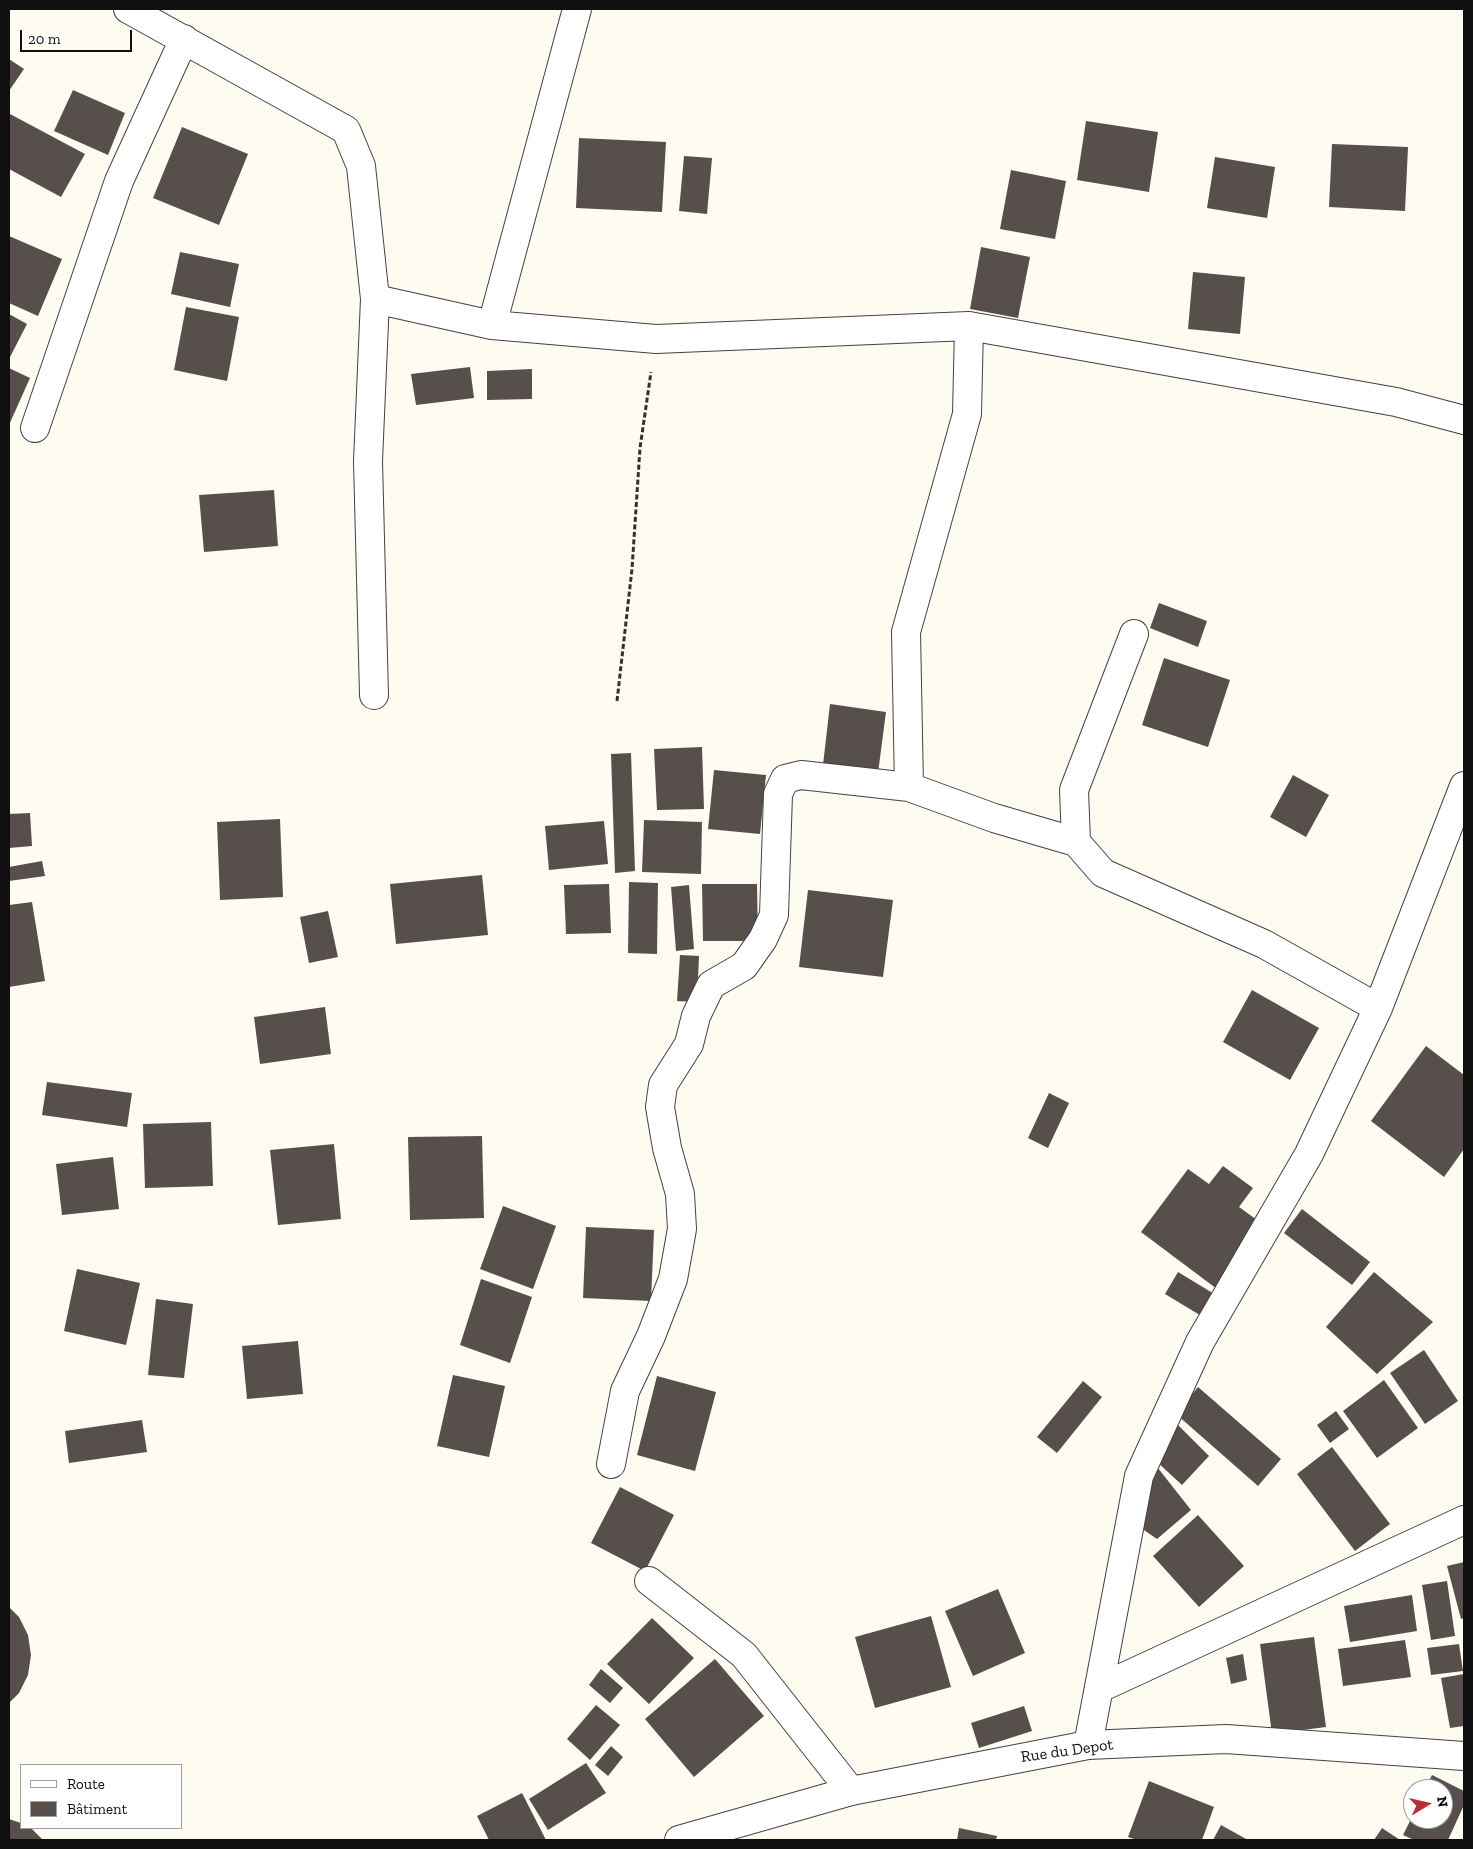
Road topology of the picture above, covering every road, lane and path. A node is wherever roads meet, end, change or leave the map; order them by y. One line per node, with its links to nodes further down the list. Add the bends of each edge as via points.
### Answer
1 (128, 9): 3 (street)
2 (577, 9): 5 (street)
3 (184, 39): 4 (street, via 346,130 361,166); 9 (street, via 119,181)
4 (375, 299): 5 (street); 11 (street, via 368,461)
5 (492, 325): 7 (street)
6 (968, 326): 7 (street); 8 (street, via 1396,402); 14 (street, via 967,414 906,632)
7 (656, 339): 12 (path, via 640,448 632,569)
8 (1464, 420)
9 (35, 428)
10 (1134, 634): 15 (street, via 1074,790)
11 (374, 695)
12 (617, 701)
13 (1464, 786): 16 (street)
14 (910, 787): 15 (street, via 994,818); 17 (street, via 801,775 785,779 778,794 774,915 763,939 744,966 711,985 696,1016 689,1044 663,1085 660,1107 680,1194 682,1229 674,1279 652,1336 625,1391)
15 (1076, 842): 16 (street, via 1103,873 1264,944)
16 (1378, 1008): 20 (street, via 1309,1154 1200,1342 1139,1476)
17 (611, 1464)
18 (1464, 1520): 20 (street)
19 (649, 1581): 23 (street, via 744,1655)
20 (1100, 1688): 21 (street)
21 (1088, 1745): 22 (street, Rue du Depot, via 1226,1739); 23 (street, Rue du Depot)
22 (1464, 1756)
23 (851, 1791): 24 (street, Rue du Depot)
24 (680, 1840)

